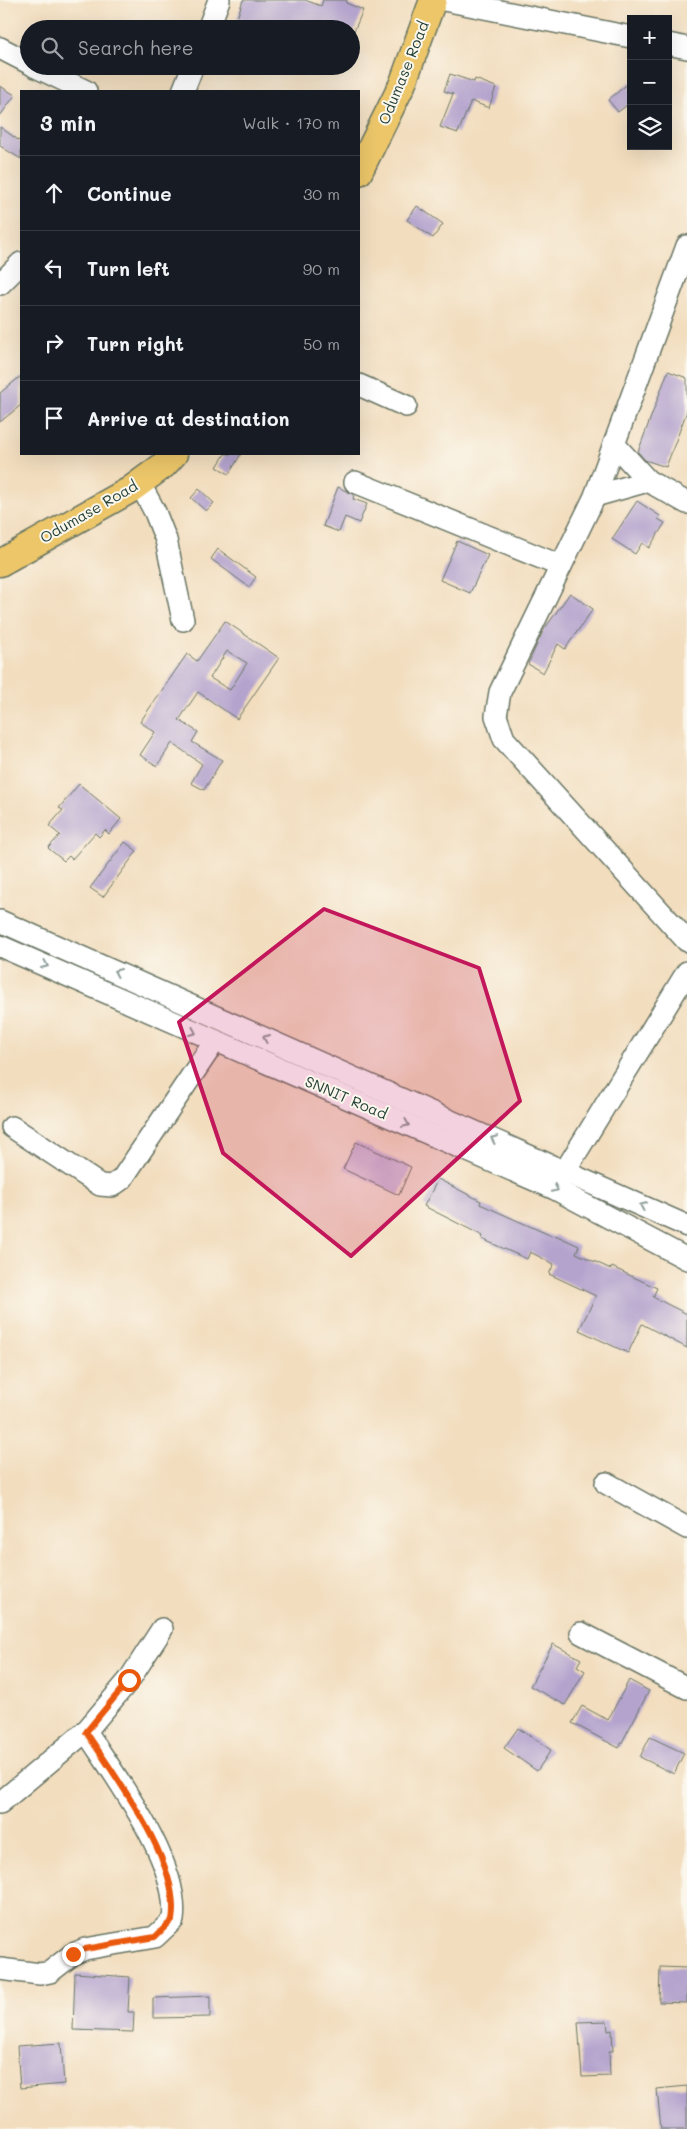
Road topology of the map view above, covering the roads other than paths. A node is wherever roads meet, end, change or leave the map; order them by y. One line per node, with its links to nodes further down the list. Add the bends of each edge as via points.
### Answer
1 (219, 0): 4 (street)
2 (433, 0): 14 (main road, Odumase Road, via 402,85)
3 (444, 0): 5 (street)
4 (211, 20)
5 (627, 36)
6 (672, 45): 8 (street)
7 (0, 48): 9 (street)
8 (687, 48)
9 (20, 58)
10 (53, 75): 12 (street)
11 (189, 75): 13 (street)
12 (84, 90)
13 (183, 90)
14 (360, 170)
15 (687, 246): 20 (street)
16 (20, 264): 17 (street)
17 (0, 284)
18 (360, 385): 19 (street)
19 (406, 406)
20 (614, 444): 22 (street); 25 (street)
21 (173, 455): 24 (main road, Odumase Road)
22 (648, 481): 25 (street); 26 (street)
23 (355, 482): 28 (street)
24 (140, 484): 27 (main road, Odumase Road); 29 (street, via 166,540)
25 (595, 496): 28 (street)
26 (687, 503)
27 (0, 563)
28 (561, 566): 31 (street, via 500,692 496,716 504,739)
29 (183, 620)
30 (0, 921): 35 (street, SNNIT Road, one-way to 30)
31 (687, 941)
32 (0, 946): 34 (street, SNNIT Road, one-way to 34)
33 (687, 972): 40 (street)
34 (215, 1041): 37 (street, SNNIT Road); 39 (street, via 122,1179 112,1186 100,1185)
35 (295, 1051): 36 (street, SNNIT Road); 37 (street)
36 (332, 1068): 38 (street); 40 (street, SNNIT Road, one-way to 36)
37 (286, 1072): 38 (street, SNNIT Road)
38 (322, 1088): 42 (street, SNNIT Road, one-way to 42, via 555,1189)
39 (12, 1127)
40 (565, 1170): 41 (street, SNNIT Road, one-way to 40)
41 (687, 1226)
42 (687, 1259)
43 (606, 1483): 44 (street)
44 (687, 1528)
45 (162, 1629): 48 (street, via 129,1680)
46 (581, 1632): 47 (street)
47 (687, 1688)
48 (86, 1732): 49 (street); 50 (street, via 152,1834 173,1895 172,1920 155,1937 85,1949 50,1972 40,1974)
49 (0, 1803)
50 (0, 1969)

